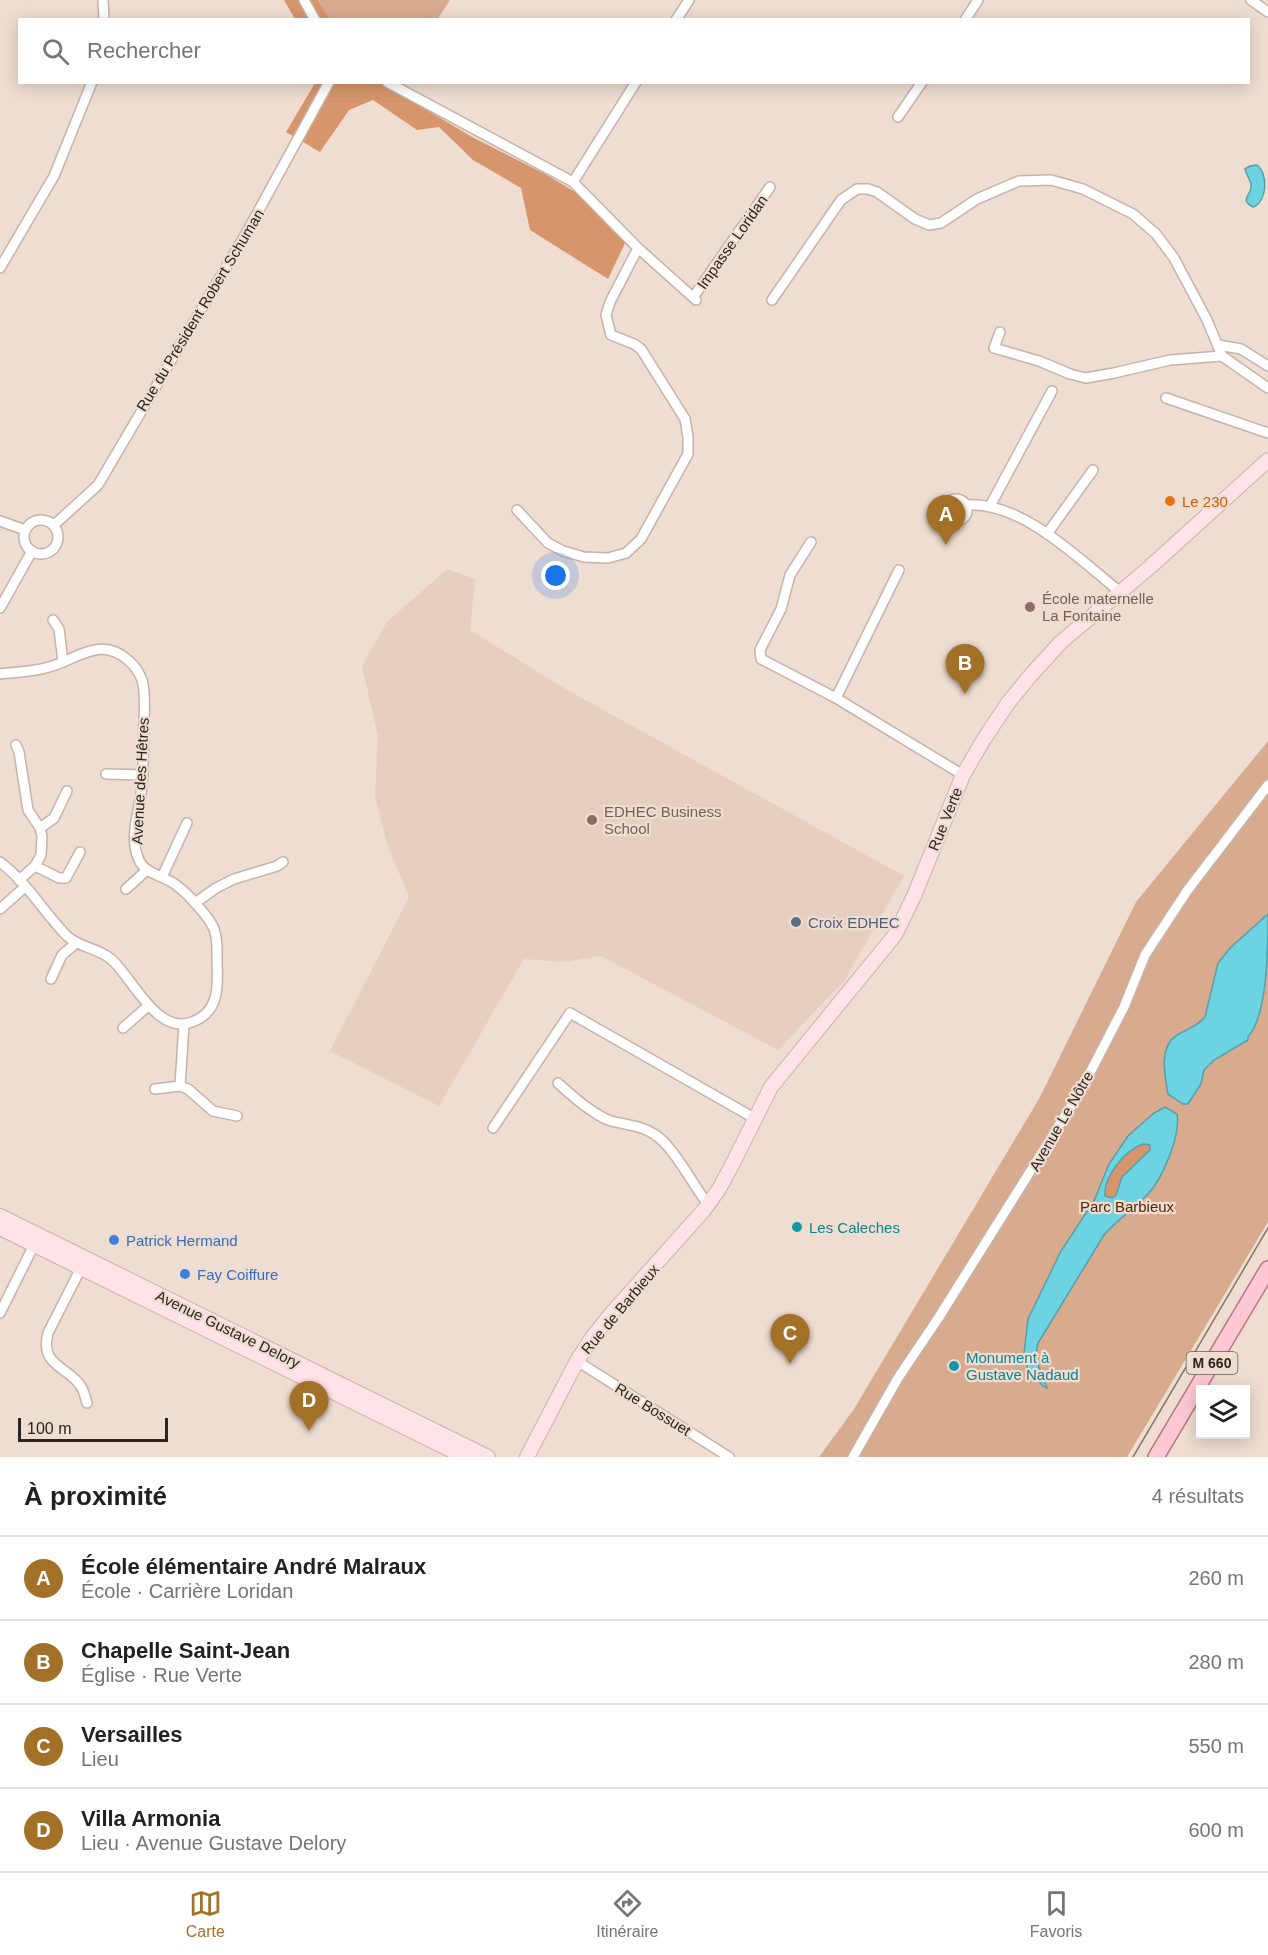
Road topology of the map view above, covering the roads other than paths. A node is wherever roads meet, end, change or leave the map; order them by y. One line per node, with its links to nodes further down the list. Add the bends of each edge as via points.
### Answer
1 (103, 0): 7 (street)
2 (304, 0): 8 (street)
3 (689, 0): 9 (street)
4 (978, 0): 10 (street)
5 (1251, 0): 6 (street)
6 (1268, 12)
7 (104, 18)
8 (314, 18)
9 (677, 18)
10 (966, 18)
11 (91, 84): 20 (street, via 54,176)
12 (328, 84): 36 (street, Rue du Président Robert Schuman, via 248,230 98,485)
13 (391, 84): 17 (street)
14 (635, 84): 17 (street)
15 (921, 84): 16 (street)
16 (898, 117)
17 (573, 182): 19 (street)
18 (770, 187): 19 (street, Impasse Loridan, via 695,298)
19 (638, 248): 34 (street, via 606,315 612,335 641,349 685,419 688,454 641,539 626,553 608,558 563,551 548,543)
20 (0, 268)
21 (772, 300): 23 (street, via 841,200 856,189 877,192 928,225 941,223 977,199 1019,181 1051,180 1083,189 1133,214 1156,234 1174,258)
22 (1000, 332): 24 (street, via 994,348 1086,378 1170,360)
23 (1218, 345): 24 (street); 25 (street, via 1241,349)
24 (1222, 356): 26 (street)
25 (1268, 366)
26 (1268, 388)
27 (1052, 391): 33 (street)
28 (1166, 398): 29 (street)
29 (1268, 433)
30 (1268, 460): 42 (street, Rue Verte)
31 (1093, 470): 38 (street)
32 (965, 505): 33 (street)
33 (990, 506): 38 (street, via 1019,516)
34 (517, 510)
35 (0, 521): 37 (street)
36 (54, 525): 37 (street, via 38,520); 40 (street, via 58,535 54,548 45,553)
37 (25, 530): 40 (street, via 25,542)
38 (1047, 534): 42 (street)
39 (811, 542): 47 (street, via 790,575 781,609 760,650 761,659)
40 (32, 551): 43 (street)
41 (899, 570): 47 (street)
42 (1120, 592): 51 (street, Rue Verte, via 1061,642 1029,676)
43 (0, 608)
44 (53, 620): 45 (street)
45 (63, 662): 46 (street, Avenue des Hêtres); 50 (street, Avenue des Hêtres, via 87,651 106,650 135,666 144,693)
46 (0, 674)
47 (836, 698): 51 (street)
48 (16, 745): 55 (street, via 28,810)
49 (106, 774): 50 (street)
50 (143, 775): 60 (street, Avenue des Hêtres, via 134,835 139,860)
51 (963, 775): 75 (street, Rue Verte, via 895,935 777,1078)
52 (1268, 785): 91 (street, Avenue Le Nôtre, via 1187,891 1145,955 1080,1092 898,1378)
53 (67, 791): 55 (street, via 56,815)
54 (187, 823): 61 (street)
55 (40, 828): 59 (street, via 42,851)
56 (80, 852): 59 (street, via 66,878)
57 (0, 862): 62 (street)
58 (283, 862): 64 (street, via 234,879)
59 (35, 866): 62 (street)
60 (147, 870): 61 (street); 63 (street)
61 (162, 877): 64 (street)
62 (22, 883): 65 (street); 66 (street)
63 (126, 889)
64 (195, 903): 69 (street, via 207,917 216,938 218,988 208,1011 198,1020)
65 (0, 909)
66 (76, 943): 67 (street, via 62,955); 68 (street, via 110,958)
67 (51, 979)
68 (148, 1006): 69 (street, via 166,1019); 70 (street)
69 (184, 1024): 72 (street)
70 (123, 1028)
71 (558, 1083): 77 (street, via 603,1118 639,1126 656,1135)
72 (180, 1086): 73 (street); 74 (street, via 213,1111)
73 (155, 1089)
74 (237, 1116)
75 (754, 1118): 76 (street, via 570,1012); 77 (street, Rue Verte)
76 (493, 1128)
77 (709, 1204): 80 (street, Rue Verte)
78 (0, 1216): 81 (street, Avenue Gustave Delory)
79 (0, 1228): 81 (street, Avenue Gustave Delory)
80 (688, 1230): 85 (street, Rue de Barbieux, via 611,1314)
81 (36, 1240): 82 (street, Avenue Gustave Delory); 84 (street); 88 (street, Avenue Gustave Delory)
82 (81, 1268): 86 (street, via 46,1343 53,1362 82,1386); 87 (street, Avenue Gustave Delory)
83 (1268, 1269): 92 (main road, M 660)
84 (0, 1313)
85 (577, 1361): 89 (street, Rue de Barbieux); 90 (street, Rue Bossuet)
86 (87, 1403)
87 (465, 1457)
88 (488, 1457)
89 (527, 1457)
90 (729, 1457)
91 (853, 1457)
92 (1156, 1457)

